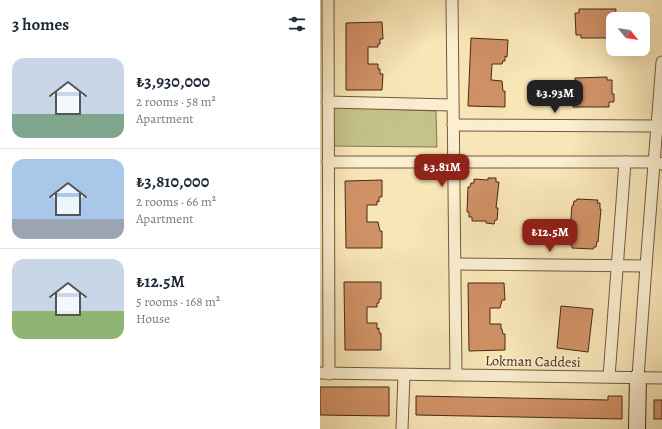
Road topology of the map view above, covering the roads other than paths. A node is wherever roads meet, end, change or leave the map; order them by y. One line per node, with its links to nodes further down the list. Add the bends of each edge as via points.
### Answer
1 (328, 0): 4 (street)
2 (452, 0): 6 (street)
3 (662, 62): 8 (street)
4 (324, 78): 5 (street)
5 (328, 102): 6 (street); 10 (street)
6 (452, 104): 7 (street)
7 (453, 125): 8 (street); 9 (street)
8 (657, 126): 12 (street)
9 (454, 161): 10 (street); 11 (street); 14 (street)
10 (328, 162): 13 (street)
11 (625, 162): 12 (street); 15 (street)
12 (658, 163): 16 (street)
13 (324, 252): 17 (street)
14 (455, 264): 15 (street); 19 (street)
15 (617, 266): 16 (street); 20 (street)
16 (646, 266): 21 (street)
17 (324, 373): 18 (street, Lokman Caddesi)
18 (404, 375): 19 (street, Lokman Caddesi); 23 (street)
19 (456, 375): 20 (street, Lokman Caddesi)
20 (609, 377): 21 (street, Lokman Caddesi)
21 (638, 377): 22 (street, Lokman Caddesi); 24 (street)
22 (662, 378)
23 (402, 429)
24 (637, 429)

